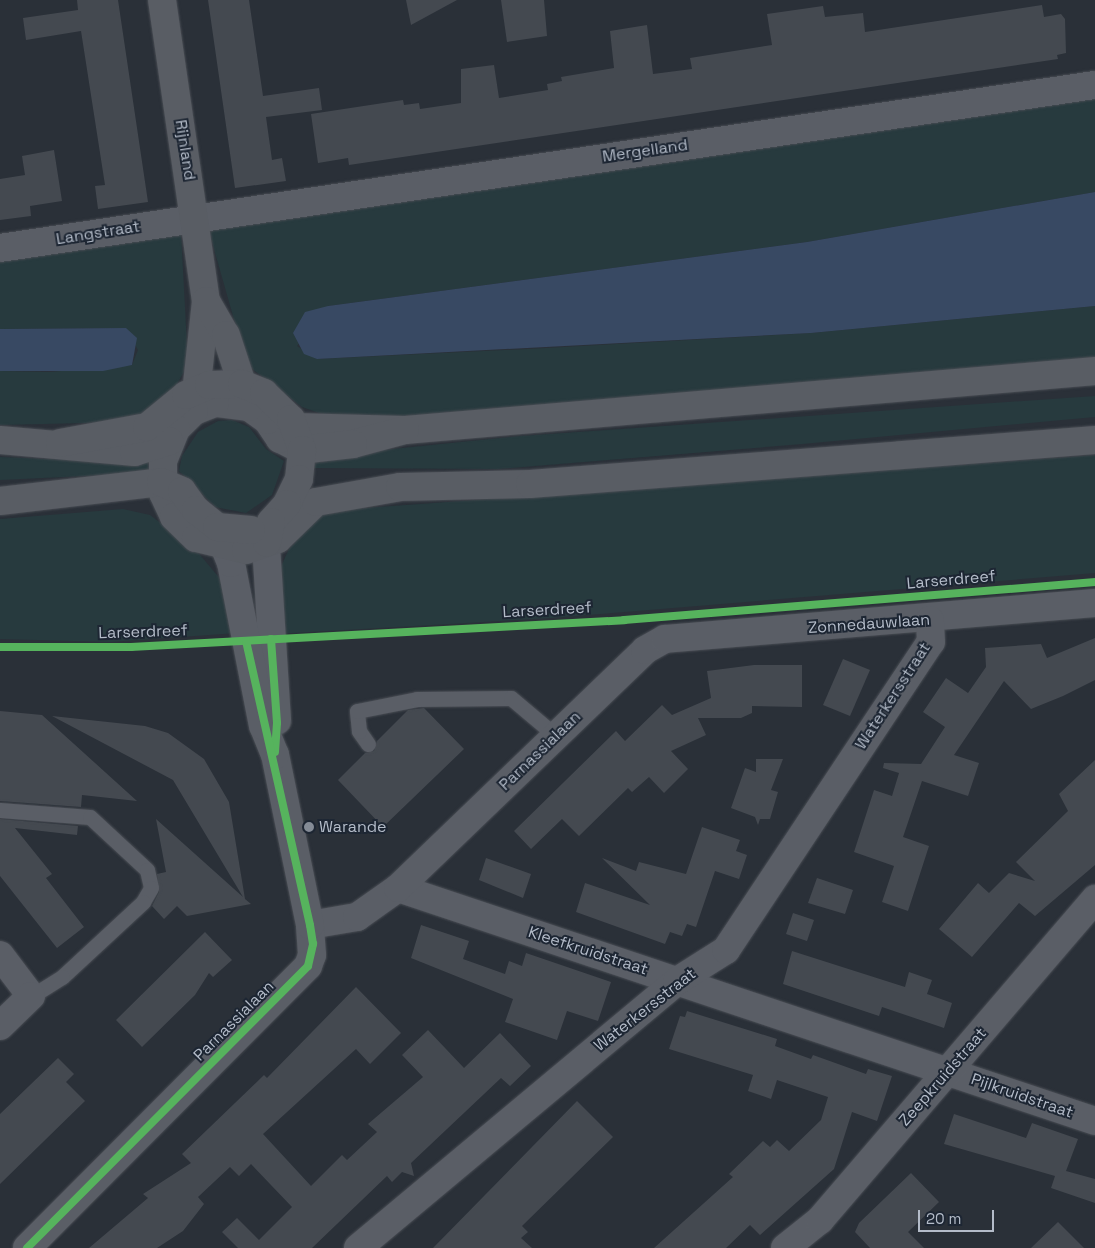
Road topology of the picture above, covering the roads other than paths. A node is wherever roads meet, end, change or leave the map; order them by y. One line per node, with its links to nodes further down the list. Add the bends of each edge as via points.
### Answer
1 (162, 0): 3 (main road, Rijnland)
2 (1095, 85): 3 (street, Mergelland)
3 (196, 216): 4 (street, Langstraat); 5 (main road, Rijnland)
4 (0, 248)
5 (206, 301): 7 (main road, Rijnland, via 226,335); 8 (main road, Rijnland)
6 (1095, 371): 9 (main road)
7 (242, 384): 8 (main road); 9 (main road, via 276,402)
8 (196, 399): 9 (main road, via 249,407 267,420 280,439); 12 (main road); 13 (main road, via 130,433)
9 (299, 438): 16 (main road)
10 (0, 440): 13 (main road)
11 (1095, 440): 16 (main road, via 530,484 400,488)
12 (169, 441): 13 (main road, via 154,449 134,452); 14 (main road)
13 (60, 442)
14 (164, 493): 15 (main road, via 119,484 65,496); 17 (main road, via 182,491 196,510 217,527); 18 (main road, via 190,533)
15 (0, 501)
16 (300, 502): 17 (main road, via 289,531)
17 (269, 534): 18 (main road); 24 (street, Parnassialaan, via 277,722)
18 (224, 548): 24 (street, Parnassialaan, via 231,563 263,726)
19 (1095, 603): 20 (street, Zonnedauwlaan)
20 (930, 620): 21 (street, Zonnedauwlaan, via 665,639); 30 (street, Waterkersstraat, via 931,642 726,950)
21 (645, 650): 22 (street, Parnassialaan)
22 (556, 736): 23 (lane, via 512,698 417,699 357,711 359,731); 26 (street, Parnassialaan)
23 (368, 744)
24 (275, 755): 28 (street, Parnassialaan)
25 (0, 810): 31 (lane, via 90,817 147,870 151,888 143,902 62,977)
26 (398, 888): 28 (street, Parnassialaan, via 357,917); 30 (street, Kleefkruidstraat)
27 (1095, 899): 33 (street, Zeepkruidstraat)
28 (310, 924): 35 (street, Parnassialaan, via 313,944 308,966)
29 (0, 955): 31 (street)
30 (677, 981): 33 (street, Kleefkruidstraat); 36 (street, Waterkersstraat)
31 (31, 996): 32 (street)
32 (0, 1026)
33 (949, 1071): 34 (street, Pijlkruidstraat); 37 (street, Zeepkruidstraat, via 820,1220)
34 (1095, 1121)
35 (27, 1248)
36 (358, 1248)
37 (785, 1248)

